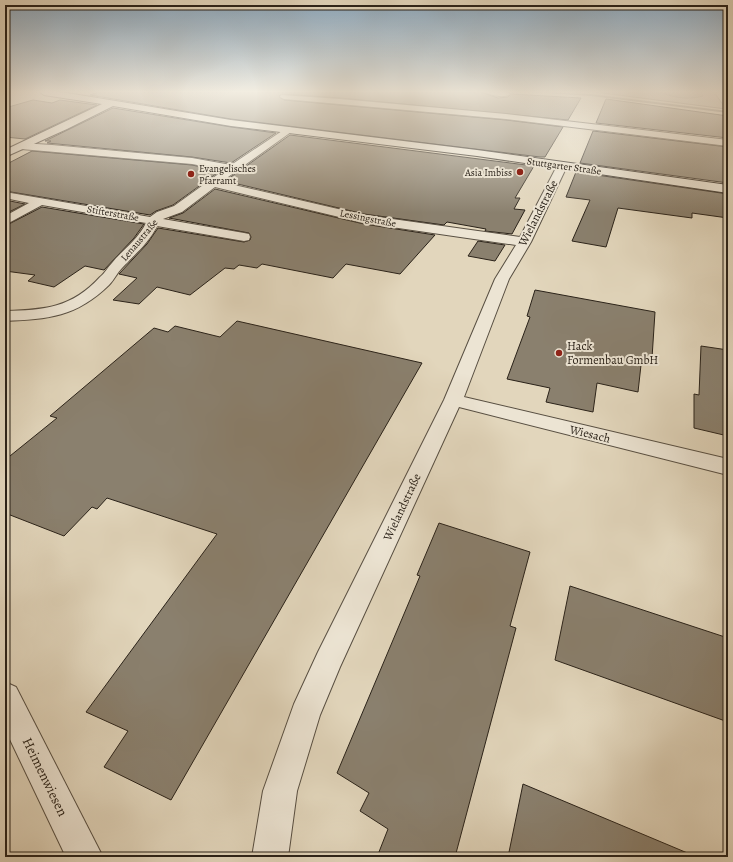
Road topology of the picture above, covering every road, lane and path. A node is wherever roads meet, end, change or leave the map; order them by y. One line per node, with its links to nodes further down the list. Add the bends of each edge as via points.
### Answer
1 (49, 132): 6 (main road)
2 (285, 132): 9 (street, Lenaustraße)
3 (306, 132): 8 (main road, Stuttgarter Straße)
4 (642, 132): 5 (street)
5 (728, 143)
6 (21, 146): 7 (main road); 9 (street, via 192,161)
7 (5, 153)
8 (562, 166): 11 (main road, Stuttgarter Straße); 17 (street, Wielandstraße)
9 (233, 168): 10 (street, Lenaustraße)
10 (213, 183): 14 (street, Lenaustraße, via 178,209); 17 (street, Lessingstraße, via 364,219)
11 (728, 189)
12 (5, 195): 13 (street, Stifterstraße)
13 (40, 201): 14 (street, Stifterstraße); 15 (street)
14 (154, 220): 16 (street, Stifterstraße, via 167,225); 18 (street, Lenaustraße, via 136,247 105,281 82,300 51,313)
15 (5, 221)
16 (244, 237)
17 (524, 242): 19 (street, Wielandstraße, via 502,279)
18 (5, 316)
19 (452, 400): 20 (street, Wiesach); 23 (street, Wielandstraße, via 305,715 280,791)
20 (728, 467)
21 (5, 697): 22 (street, Heimenwiesen)
22 (85, 857)
23 (270, 857)

